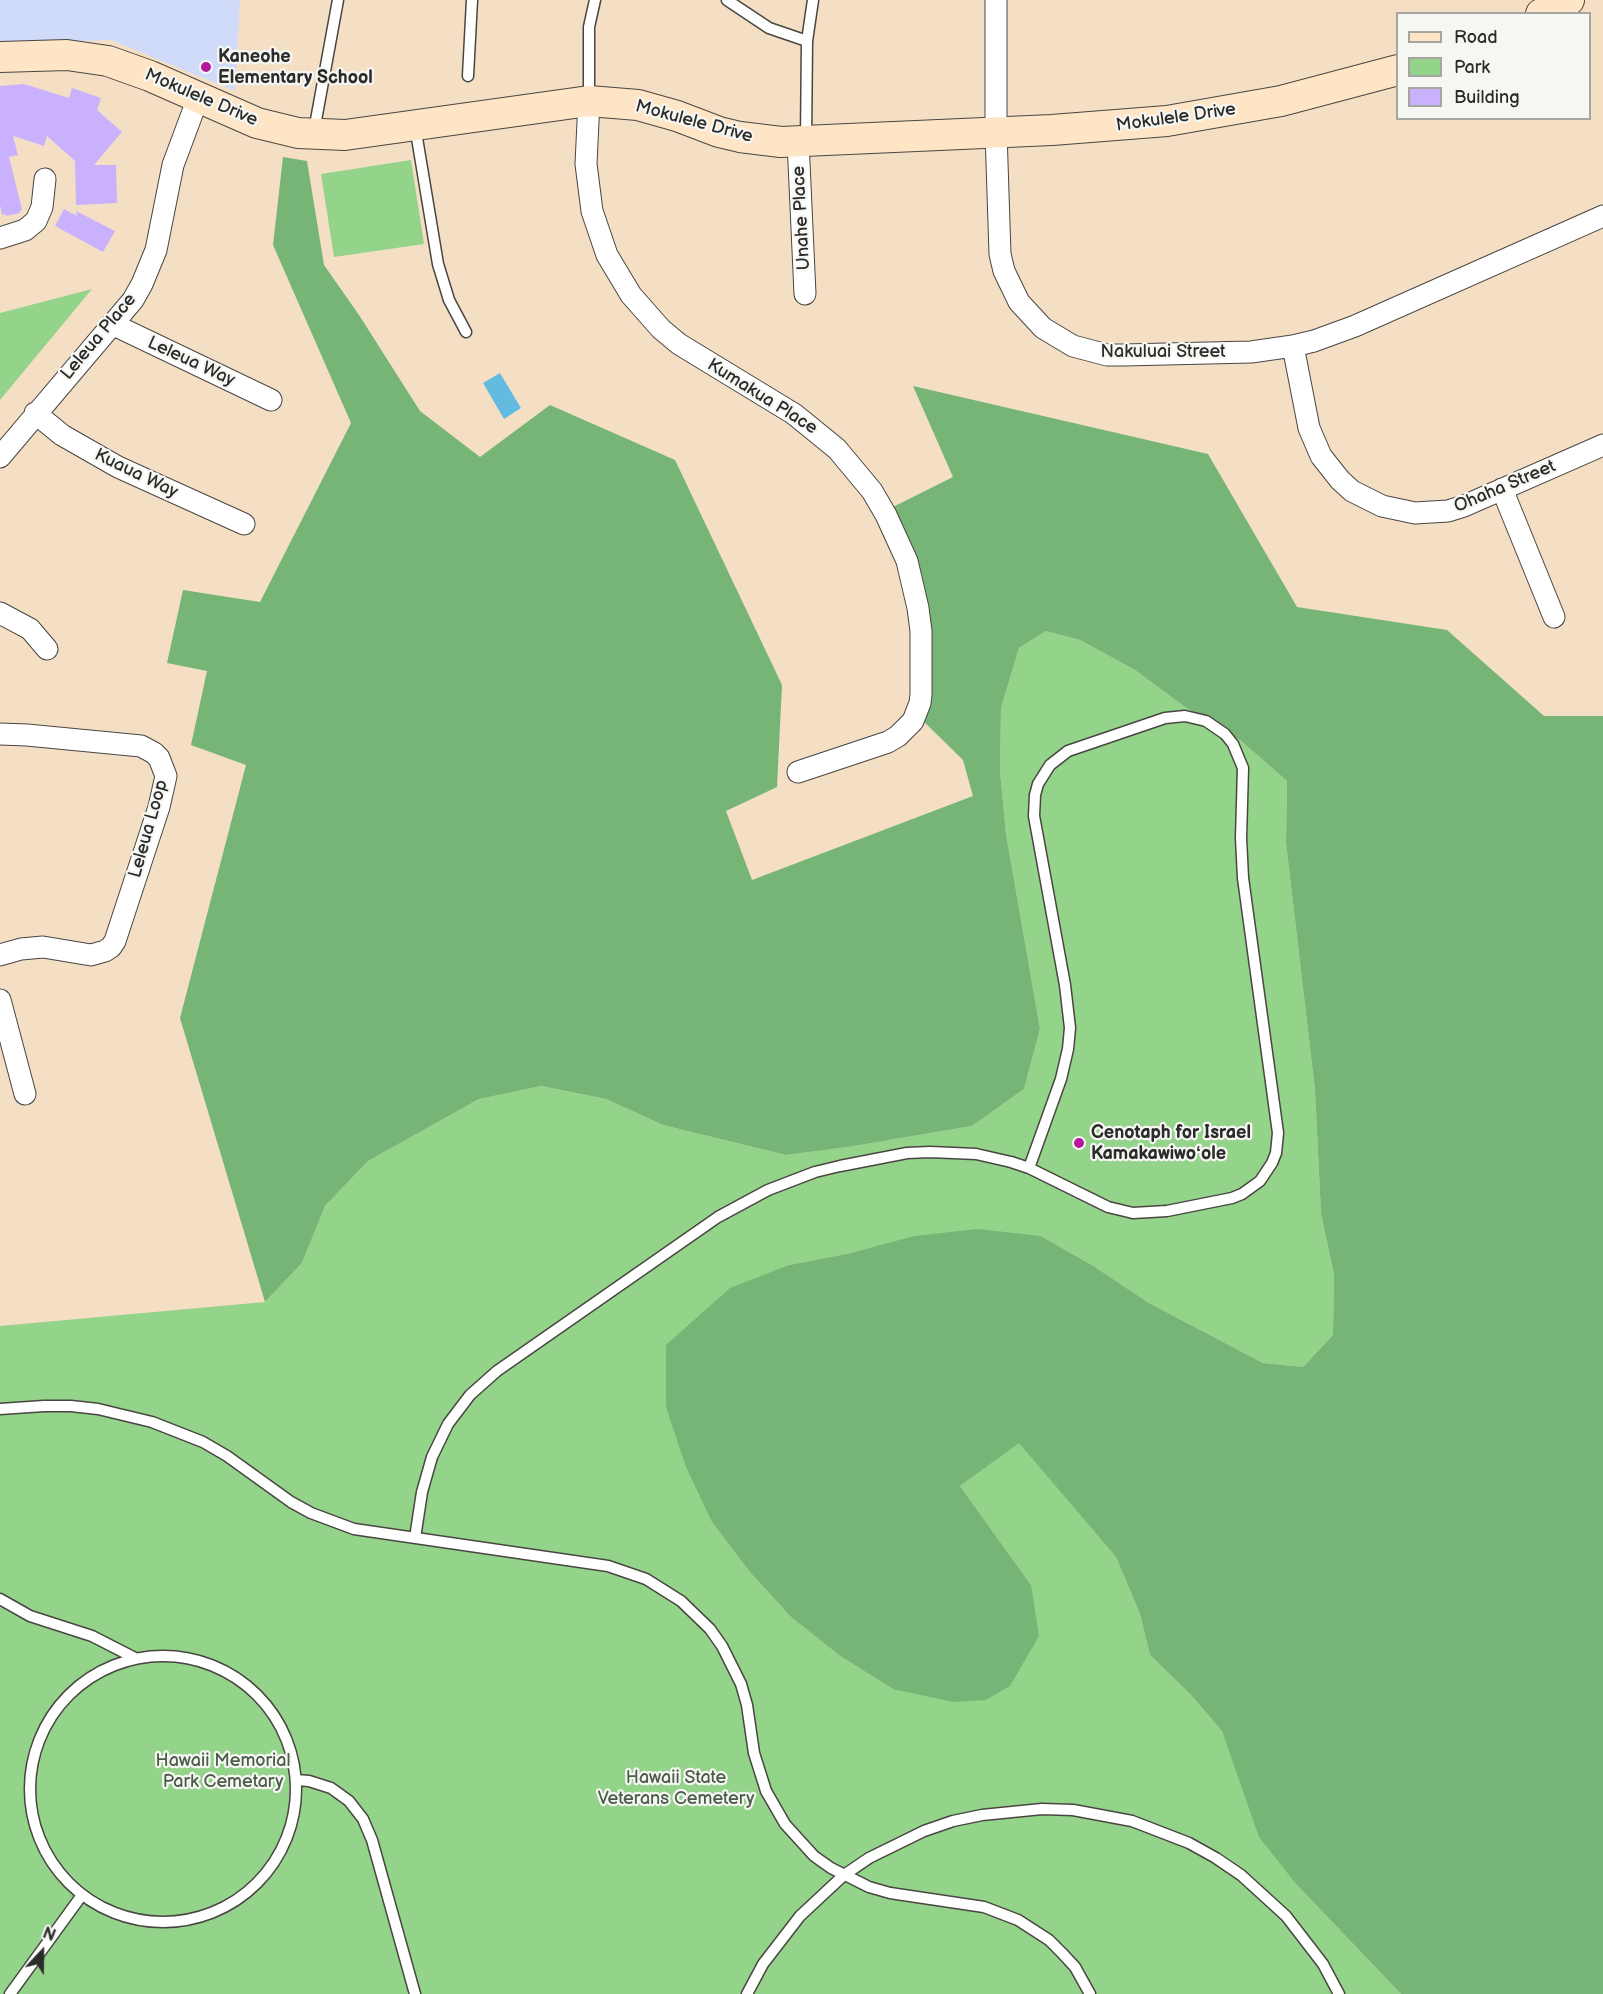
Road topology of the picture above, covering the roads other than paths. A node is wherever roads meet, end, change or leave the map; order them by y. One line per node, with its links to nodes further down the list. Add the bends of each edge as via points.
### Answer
1 (338, 0): 17 (lane)
2 (472, 0): 12 (lane)
3 (596, 0): 14 (lane, via 589,27)
4 (727, 0): 9 (lane, via 770,28)
5 (813, 0): 9 (lane)
6 (996, 0): 16 (street, Nakuluai Street)
7 (1569, 0): 8 (street)
8 (1545, 12)
9 (807, 41): 18 (lane)
10 (0, 57): 13 (street, Mokulele Drive, via 67,55 108,61)
11 (1396, 71): 16 (street, Mokulele Drive, via 1281,101 1213,114 1110,127)
12 (468, 76)
13 (198, 98): 17 (street, Mokulele Drive, via 256,123); 23 (street, Leleua Place, via 169,179 150,268 132,300)
14 (589, 101): 15 (street, Mokulele Drive); 18 (street, Mokulele Drive, via 638,105 740,137); 36 (street, Kumakua Place, via 586,164 592,211 607,255 631,295 661,330 679,344 794,414 837,449 872,491 907,561 921,631 921,694 913,721 888,741)
15 (415, 126): 17 (street, Mokulele Drive); 24 (lane, via 438,264 449,300)
16 (996, 132): 18 (street, Mokulele Drive); 25 (street, Nakuluai Street, via 999,237 1004,271 1019,302 1043,328 1073,346 1107,355 1251,352)
17 (313, 135)
18 (802, 141): 22 (street, Unahe Place)
19 (45, 179): 21 (street, via 42,207 36,220 25,230)
20 (1603, 216): 25 (street, Nakuluai Street, via 1345,330)
21 (0, 238)
22 (805, 294)
23 (111, 324): 26 (street, Leleua Way); 27 (street, Leleua Place)
24 (466, 332)
25 (1293, 346): 30 (street, Ohaha Street, via 1314,442 1330,469 1352,490 1382,506 1415,513 1448,511)
26 (271, 400)
27 (35, 413): 29 (street, Leleua Place); 31 (street, Kuaua Way, via 62,435 109,462)
28 (1603, 445): 30 (street, Ohaha Street)
29 (0, 457)
30 (1502, 489): 33 (street)
31 (244, 524)
32 (0, 613): 34 (street, via 30,629)
33 (1554, 617)
34 (47, 649)
35 (0, 734): 37 (street, Leleua Loop, via 141,746 159,758 166,776 111,947 91,955 43,947)
36 (798, 772)
37 (0, 955)
38 (0, 1000): 39 (street)
39 (25, 1094)
40 (1029, 1168): 40 (lane, via 1061,1080 1070,1028 1034,816 1038,784 1050,765 1068,751 1165,718 1185,716 1206,721 1233,744 1243,768 1242,868 1278,1132 1276,1153 1260,1181 1242,1194 1150,1213 1108,1207); 42 (lane, via 976,1154 907,1154 815,1172 768,1190 718,1217 497,1371 470,1395 448,1424 432,1457)
41 (0, 1409): 42 (lane, via 71,1406 152,1422 203,1442 321,1518 354,1529)
42 (415, 1538): 46 (lane, via 608,1566 646,1580 681,1600 710,1629 733,1665 747,1705 759,1772 775,1808 806,1848)
43 (0, 1599): 44 (lane, via 30,1616 92,1636)
44 (135, 1658): 45 (lane, via 192,1659 227,1672 243,1683 258,1695 280,1726 294,1761); 47 (lane, via 99,1671 69,1694 46,1724 32,1760 29,1797 37,1834 55,1868)
45 (296, 1780): 47 (lane, via 293,1818 280,1854 257,1884 226,1906 191,1919 153,1922 116,1913); 49 (lane, via 331,1788 349,1801 363,1819)
46 (844, 1875): 50 (lane, via 780,1939); 51 (lane, via 890,1893 984,1907 1018,1920 1062,1953); 52 (lane, via 924,1831 982,1815 1012,1810 1073,1810 1132,1821 1198,1848 1241,1875 1305,1939)
47 (82, 1895): 48 (lane)
48 (10, 1994)
49 (415, 1994)
50 (747, 1994)
51 (1090, 1994)
52 (1339, 1994)

